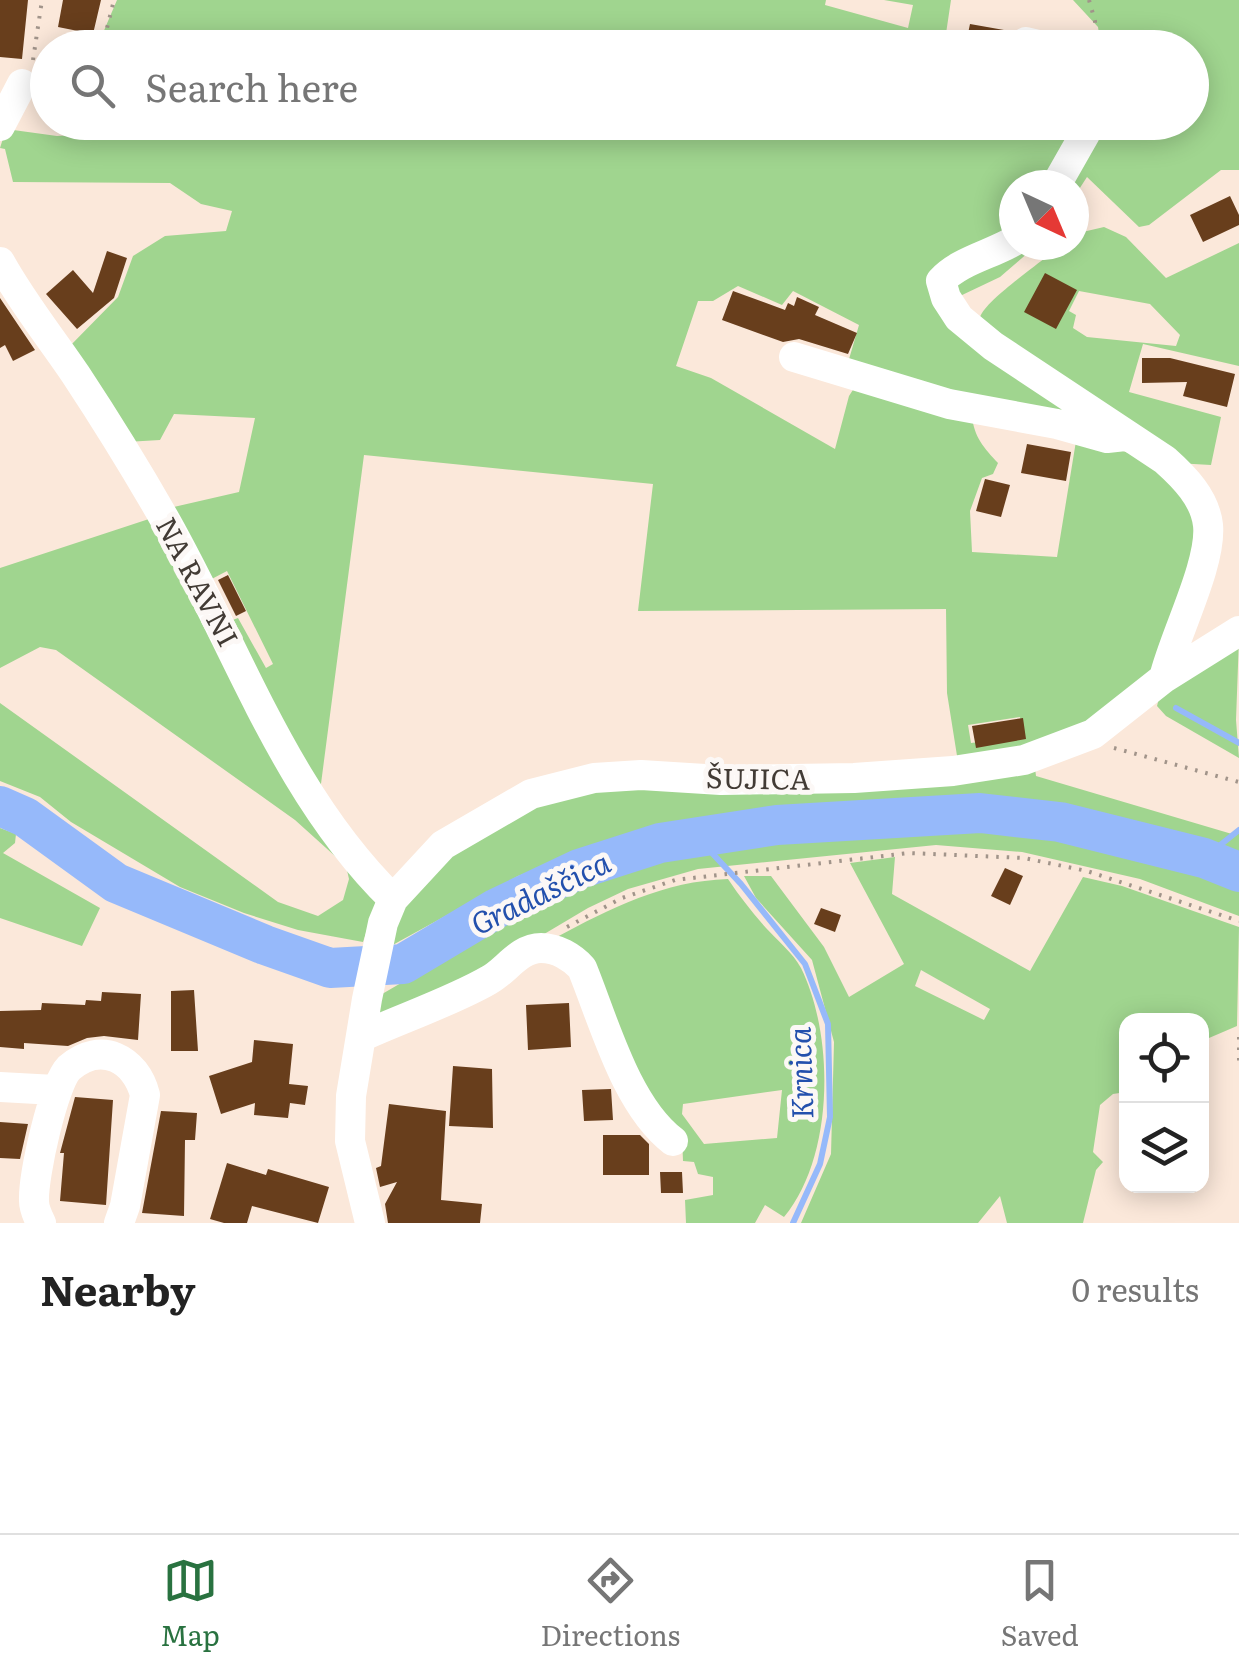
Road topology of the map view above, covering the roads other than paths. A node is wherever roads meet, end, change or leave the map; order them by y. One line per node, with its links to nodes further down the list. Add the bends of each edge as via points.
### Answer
1 (22, 84): 2 (street)
2 (0, 126)
3 (1082, 140): 4 (street)
4 (1065, 170)
5 (999, 250): 8 (street, via 941,280 959,318)
6 (0, 262): 11 (street, NA RAVNI, via 162,514 279,743)
7 (794, 357): 8 (street, via 949,404 1107,438)
8 (1128, 435): 10 (street, via 1180,474 1200,499 1208,526 1201,569)
9 (1239, 631): 10 (street, ŠUJICA)
10 (1164, 678): 11 (street, ŠUJICA, via 1094,734 1024,760 792,781 594,778 531,794 444,845)
11 (388, 911): 12 (street)
12 (361, 1037): 15 (street, via 491,980 538,948 573,958 635,1094); 18 (street, via 350,1141)
13 (0, 1087): 14 (street)
14 (55, 1090): 16 (street, via 34,1203); 17 (street, via 70,1068 88,1058 110,1055 140,1078 144,1096)
15 (674, 1141)
16 (41, 1223)
17 (119, 1223)
18 (370, 1223)

